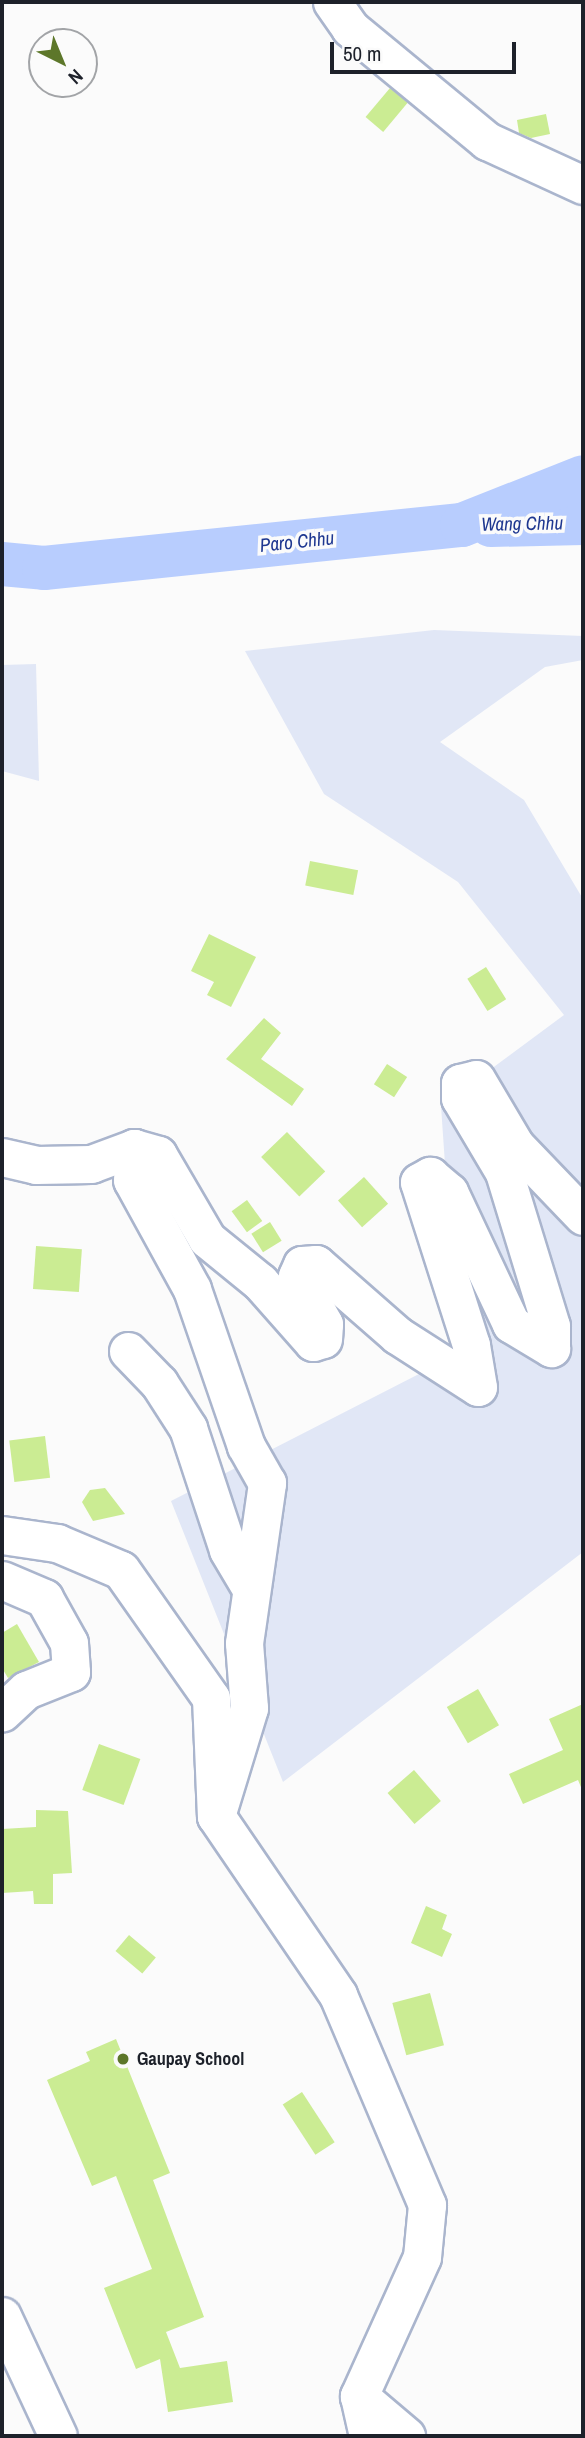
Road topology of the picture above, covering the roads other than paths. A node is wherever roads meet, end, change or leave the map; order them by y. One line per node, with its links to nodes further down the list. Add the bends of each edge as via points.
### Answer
1 (332, 2): 2 (street, via 350,29 487,141)
2 (583, 185)
3 (134, 1148): 4 (street, via 91,1164 36,1165); 5 (street, via 158,1155 207,1239 260,1282 313,1342 323,1339 324,1324 297,1276 302,1265 316,1264 397,1335 480,1395 471,1345 421,1200 419,1182 430,1175 449,1192 464,1218 511,1324 554,1362 551,1326 504,1172 460,1098 460,1083 476,1079 514,1144); 9 (street, via 132,1180 192,1289 246,1446 267,1483)
4 (2, 1157)
5 (583, 1216)
6 (128, 1351): 9 (street, via 159,1383 188,1428 228,1550)
7 (2, 1535): 11 (street, via 57,1543 121,1570 211,1699)
8 (2, 1580): 10 (street, via 44,1598 69,1643 71,1672 26,1690)
9 (250, 1587): 11 (street, via 244,1643 249,1708)
10 (2, 1712)
11 (216, 1816): 13 (street, via 338,1995 427,2205 422,2257)
12 (2, 2316): 14 (street)
13 (359, 2396): 15 (street); 16 (street)
14 (58, 2436)
15 (368, 2436)
16 (406, 2436)

